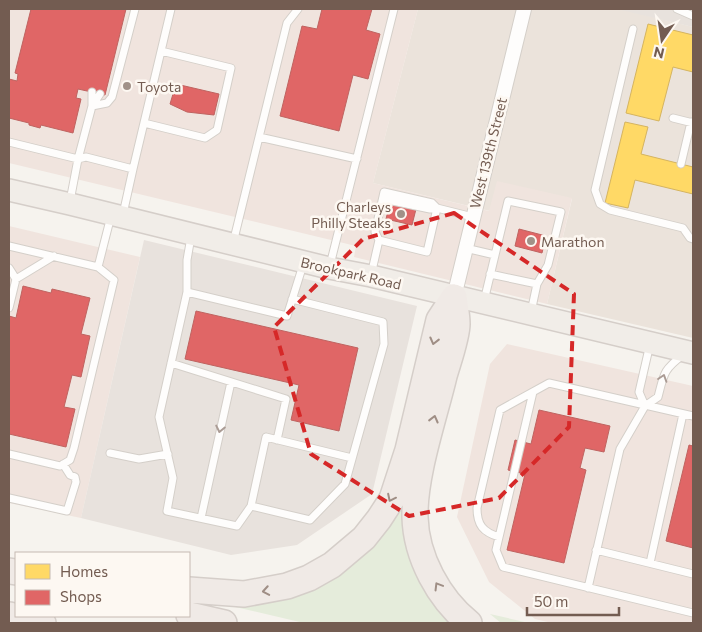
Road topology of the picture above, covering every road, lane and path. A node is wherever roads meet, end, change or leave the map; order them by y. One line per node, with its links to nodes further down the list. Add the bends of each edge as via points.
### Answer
1 (135, 9): 12 (lane, via 112,97 107,102)
2 (171, 9): 9 (lane)
3 (298, 9): 16 (lane, via 287,23)
4 (394, 9): 19 (lane)
5 (524, 9): 26 (street, West 139th Street)
6 (677, 9): 7 (lane)
7 (693, 16)
8 (633, 29): 28 (lane, via 595,190 600,204 610,210 683,228)
9 (161, 51): 15 (lane); 15 (lane, via 231,68 218,130 205,138)
10 (92, 92): 12 (lane)
11 (100, 94): 12 (lane)
12 (92, 106): 18 (lane)
13 (673, 118): 14 (lane)
14 (692, 122): 20 (lane)
15 (144, 123): 21 (lane)
16 (259, 137): 19 (lane); 30 (lane)
17 (9, 142): 18 (lane)
18 (78, 159): 21 (lane, via 86,157); 23 (lane)
19 (357, 159): 38 (lane)
20 (681, 164)
21 (133, 169): 25 (lane)
22 (9, 190): 23 (main road, Brookpark Road)
23 (70, 204): 25 (main road, Brookpark Road)
24 (438, 208): 26 (lane); 29 (lane, via 427,252); 29 (lane, via 432,203 384,192 375,232)
25 (117, 215): 27 (main road, Brookpark Road); 36 (lane)
26 (473, 217): 32 (street, West 139th Street)
27 (191, 234): 30 (main road, Brookpark Road); 43 (lane)
28 (693, 239)
29 (379, 240): 40 (lane)
30 (232, 244): 35 (main road, Brookpark Road)
31 (9, 246): 34 (lane)
32 (465, 248): 33 (lane); 44 (street, West 139th Street)
33 (495, 255): 39 (lane); 42 (lane, via 508,201 561,212 548,265)
34 (54, 256): 36 (lane); 41 (lane)
35 (304, 262): 38 (main road, Brookpark Road); 45 (lane)
36 (98, 267): 62 (lane, via 114,280 74,448 70,460)
37 (9, 268): 41 (lane)
38 (330, 268): 40 (main road, Brookpark Road)
39 (490, 274): 42 (lane); 46 (lane)
40 (371, 276): 44 (main road, Brookpark Road)
41 (16, 280): 47 (lane)
42 (537, 284): 48 (lane)
43 (187, 292): 45 (lane, via 286,316); 51 (lane)
44 (454, 297): 46 (main road, Brookpark Road); 71 (highway, one-way to 71, via 439,320 408,450 392,499 364,538 332,565 287,586 244,594); 77 (highway, one-way to 44, via 454,608 435,581 420,544 415,517 422,466 457,325)
45 (292, 299): 61 (lane, via 383,322 384,344)
46 (483, 304): 48 (main road, Brookpark Road)
47 (9, 308)
48 (530, 315): 49 (main road, Brookpark Road)
49 (650, 343): 50 (main road, Brookpark Road); 54 (lane, via 639,392)
50 (690, 352): 54 (lane, one-way to 50, via 658,397 664,372)
51 (171, 363): 52 (lane); 60 (lane, via 159,417)
52 (231, 382): 57 (lane, via 286,399); 65 (lane, one-way to 65)
53 (533, 392): 54 (lane, via 549,383); 66 (lane); 66 (lane, via 500,410 477,520 488,534)
54 (645, 406): 55 (lane); 67 (lane, via 620,449)
55 (682, 414): 56 (lane); 68 (lane)
56 (693, 416)
57 (277, 440): 61 (lane); 64 (lane, via 266,437)
58 (110, 453): 60 (lane, via 139,460)
59 (9, 454): 62 (lane, via 60,466)
60 (168, 454): 65 (lane, via 173,478 167,510)
61 (352, 458): 64 (lane, via 345,484 310,520)
62 (63, 464): 63 (lane, via 70,475 75,476 76,482 68,511)
63 (9, 498)
64 (250, 506): 65 (lane, via 236,526)
65 (201, 518)
66 (499, 537): 70 (lane, via 496,550 503,567)
67 (596, 550): 68 (lane); 70 (lane)
68 (650, 563): 69 (lane)
69 (693, 574)
70 (588, 588): 72 (lane)
71 (190, 590)
72 (693, 613)
73 (190, 615): 76 (highway)
74 (18, 617): 75 (highway)
75 (43, 623)
76 (224, 623)
77 (470, 623)

